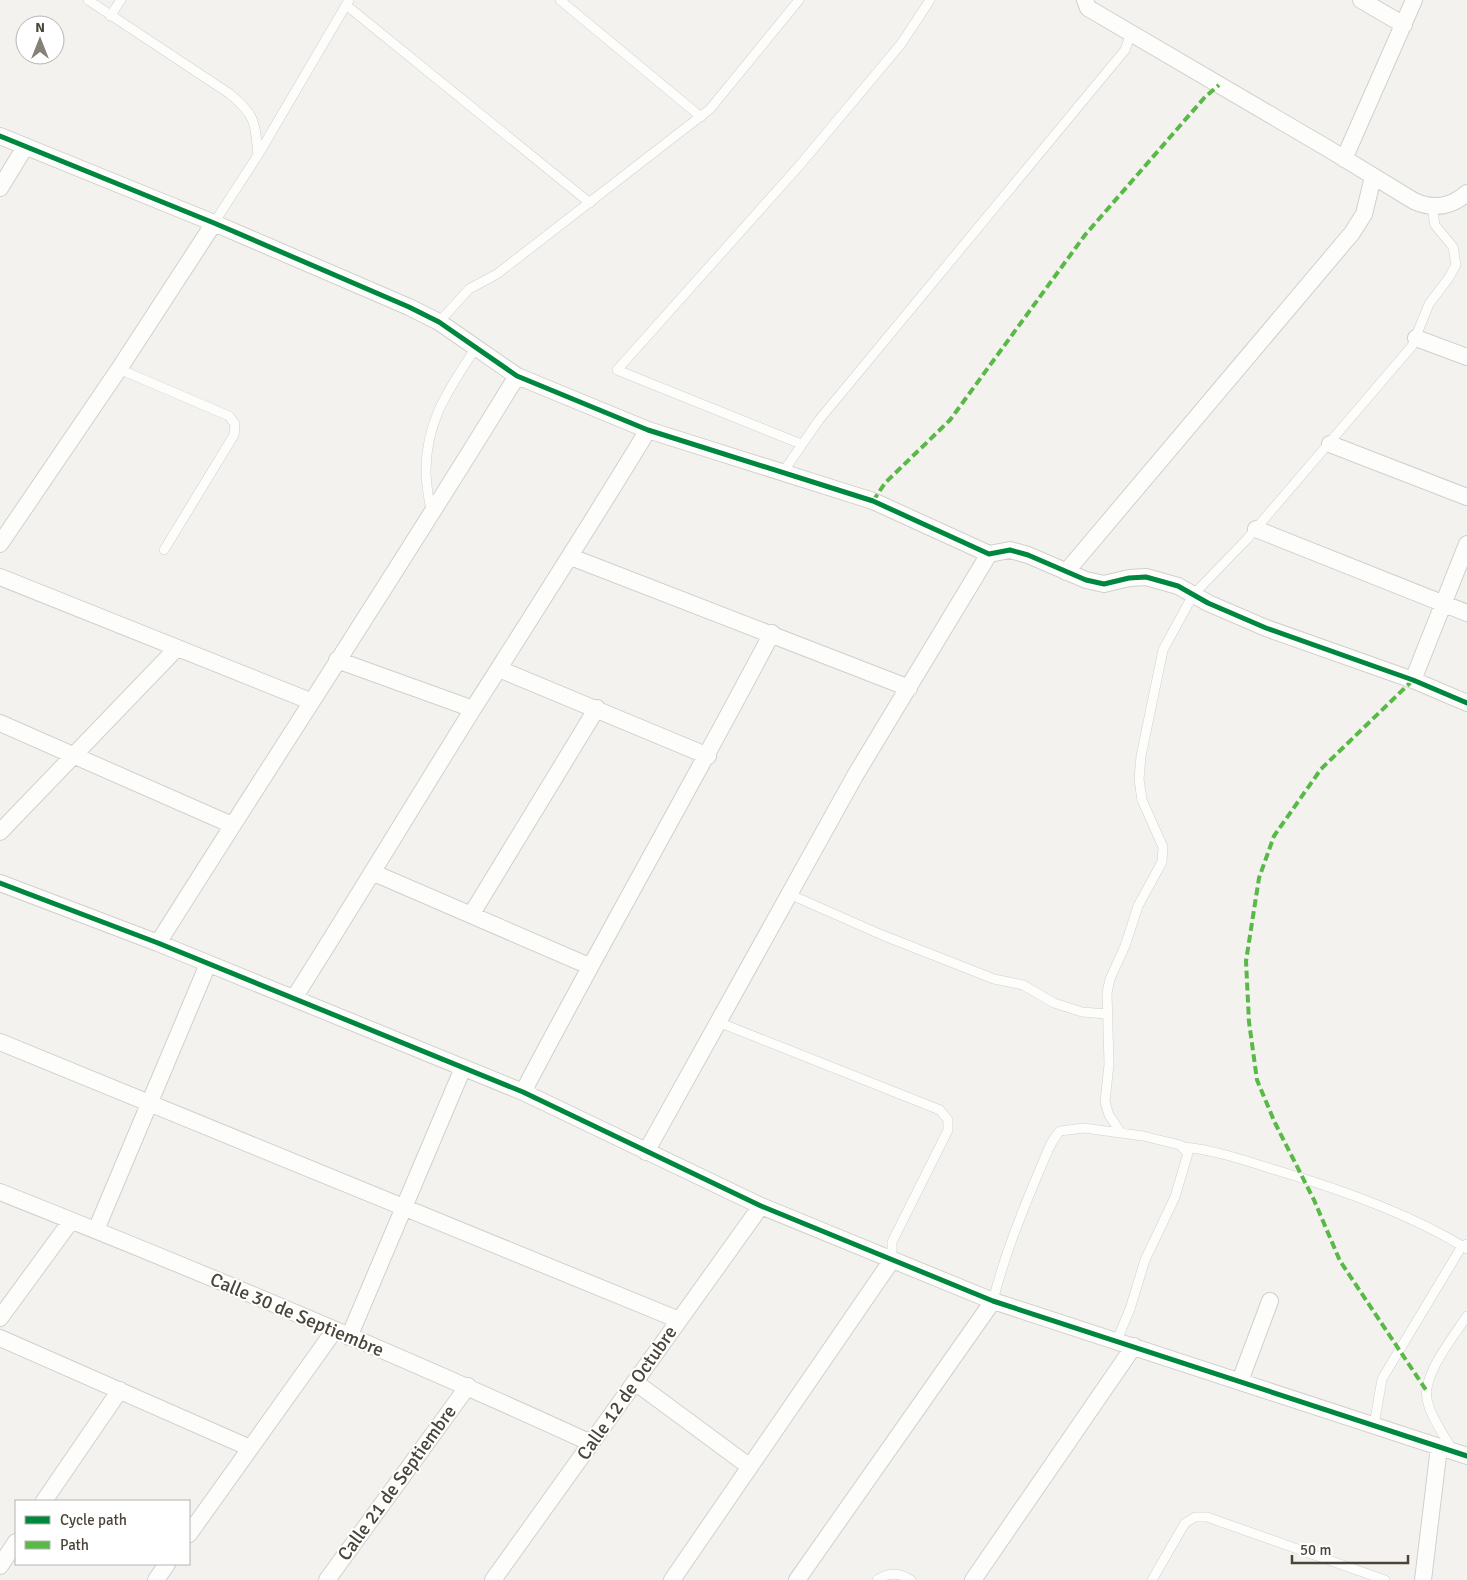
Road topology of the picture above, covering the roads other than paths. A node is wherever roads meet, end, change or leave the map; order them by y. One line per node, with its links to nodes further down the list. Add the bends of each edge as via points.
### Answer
1 (88, 0): 10 (lane)
2 (121, 0): 10 (lane)
3 (560, 0): 13 (lane)
4 (930, 0): 31 (lane, via 900,44 799,166 617,370)
5 (1085, 0): 12 (street, via 1088,8)
6 (1361, 0): 11 (street)
7 (1414, 0): 11 (street)
8 (794, 2): 13 (lane, via 710,109)
9 (348, 3): 16 (lane); 21 (lane)
10 (110, 16): 16 (lane, via 247,108 254,123)
11 (1404, 25): 17 (street)
12 (1131, 33): 17 (street); 31 (lane, via 1125,50)
13 (700, 117): 21 (lane)
14 (0, 136): 15 (street)
15 (25, 147): 19 (street); 23 (street)
16 (258, 155): 23 (lane)
17 (1344, 159): 18 (street)
18 (1373, 177): 22 (street, via 1414,201); 42 (street, via 1364,214 1352,233)
19 (0, 188)
20 (1467, 193): 22 (street, via 1449,205)
21 (590, 203): 24 (lane, via 496,274 469,289)
22 (1432, 207): 25 (lane, via 1435,226 1453,247 1456,265 1429,304)
23 (214, 223): 24 (street); 28 (street)
24 (439, 322): 26 (street)
25 (1416, 338): 27 (street); 32 (lane)
26 (477, 346): 29 (street); 35 (lane, via 439,406 431,429 426,462 428,498)
27 (1467, 357)
28 (119, 370): 37 (street); 39 (lane, via 229,416 235,424 234,435)
29 (517, 376): 30 (street); 35 (street)
30 (648, 430): 33 (street); 41 (street)
31 (800, 444): 33 (lane)
32 (1330, 444): 34 (street); 36 (lane)
33 (783, 472): 40 (street, via 874,501)
34 (1467, 497)
35 (433, 514): 49 (street)
36 (1256, 529): 44 (lane); 45 (street)
37 (0, 544)
38 (1467, 544): 45 (street)
39 (164, 550)
40 (989, 554): 42 (street, via 1010,550); 52 (street)
41 (571, 557): 47 (street); 50 (street)
42 (1066, 572): 44 (street, via 1104,584 1146,577 1178,586)
43 (0, 577): 48 (street)
44 (1193, 595): 51 (street, via 1266,628); 70 (lane, via 1160,659 1140,767 1142,800 1163,847 1162,862 1138,906 1110,979)
45 (1442, 604): 46 (street); 51 (street)
46 (1467, 613)
47 (772, 633): 52 (street); 59 (street)
48 (177, 648): 53 (street); 58 (street)
49 (337, 660): 53 (street); 56 (street)
50 (499, 669): 55 (street); 56 (street)
51 (1413, 680): 54 (street)
52 (909, 688): 64 (street, via 856,774)
53 (310, 701): 60 (street)
54 (1467, 703)
55 (597, 708): 59 (street); 65 (street)
56 (473, 709): 62 (street)
57 (0, 724): 58 (street)
58 (75, 755): 60 (street); 61 (street)
59 (708, 756): 68 (street)
60 (232, 825): 66 (street)
61 (0, 832)
62 (374, 873): 65 (street); 69 (street)
63 (0, 883): 66 (street)
64 (789, 894): 70 (lane, via 994,979 1023,985 1061,1006); 71 (street)
65 (471, 915): 68 (street)
66 (158, 943): 67 (street)
67 (208, 964): 69 (street); 75 (street)
68 (589, 966): 74 (street)
69 (294, 998): 73 (street)
70 (1106, 1014): 76 (lane, via 1109,1064 1105,1102)
71 (718, 1022): 78 (street); 85 (lane, via 940,1110 946,1116 949,1125 947,1135 892,1242)
72 (0, 1042): 75 (street)
73 (462, 1068): 74 (street); 81 (street)
74 (523, 1092): 78 (street)
75 (150, 1104): 81 (street); 83 (street)
76 (1121, 1133): 77 (lane); 86 (lane, via 1084,1128 1064,1130 1055,1136 1010,1246)
77 (1184, 1147): 84 (lane, via 1206,1149 1329,1186); 94 (lane, via 1188,1157 1145,1260)
78 (646, 1152): 80 (street)
79 (0, 1192): 82 (street, Calle 30 de Septiembre)
80 (761, 1206): 85 (street); 90 (street, Calle 12 de Octubre)
81 (402, 1208): 90 (street); 92 (street)
82 (72, 1221): 83 (street, Calle 30 de Septiembre); 89 (street)
83 (96, 1230): 91 (street, Calle 30 de Septiembre)
84 (1465, 1246): 100 (lane, via 1382,1379)
85 (892, 1260): 86 (street); 104 (street)
86 (993, 1301): 94 (street); 114 (street)
87 (1270, 1301): 96 (street)
88 (1467, 1316): 103 (lane, via 1427,1385 1429,1405)
89 (0, 1318)
90 (679, 1320): 97 (street, Calle 12 de Octubre)
91 (334, 1331): 92 (street, Calle 30 de Septiembre); 102 (street)
92 (349, 1337): 98 (street, Calle 30 de Septiembre)
93 (0, 1338): 99 (street)
94 (1117, 1340): 95 (street)
95 (1134, 1346): 96 (street); 117 (street)
96 (1240, 1381): 100 (street)
97 (635, 1382): 101 (street, Calle 12 de Octubre); 104 (street)
98 (468, 1386): 101 (street, Calle 30 de Septiembre); 111 (street, Calle 21 de Septiembre)
99 (120, 1390): 102 (street); 105 (street)
100 (1374, 1425): 103 (street)
101 (591, 1443): 112 (street, Calle 12 de Octubre)
102 (250, 1448): 106 (street)
103 (1453, 1452): 120 (street)
104 (750, 1467): 113 (street)
105 (45, 1500)
106 (190, 1533)
107 (15, 1544): 109 (street)
108 (166, 1565): 110 (street)
109 (0, 1566)
110 (156, 1580)
111 (326, 1580)
112 (493, 1580)
113 (672, 1580)
114 (797, 1580)
115 (877, 1580): 116 (lane, via 890,1574)
116 (911, 1580)
117 (973, 1580)
118 (1152, 1580): 119 (lane, via 1185,1523 1195,1518 1207,1518)
119 (1385, 1580)
120 (1423, 1580)

